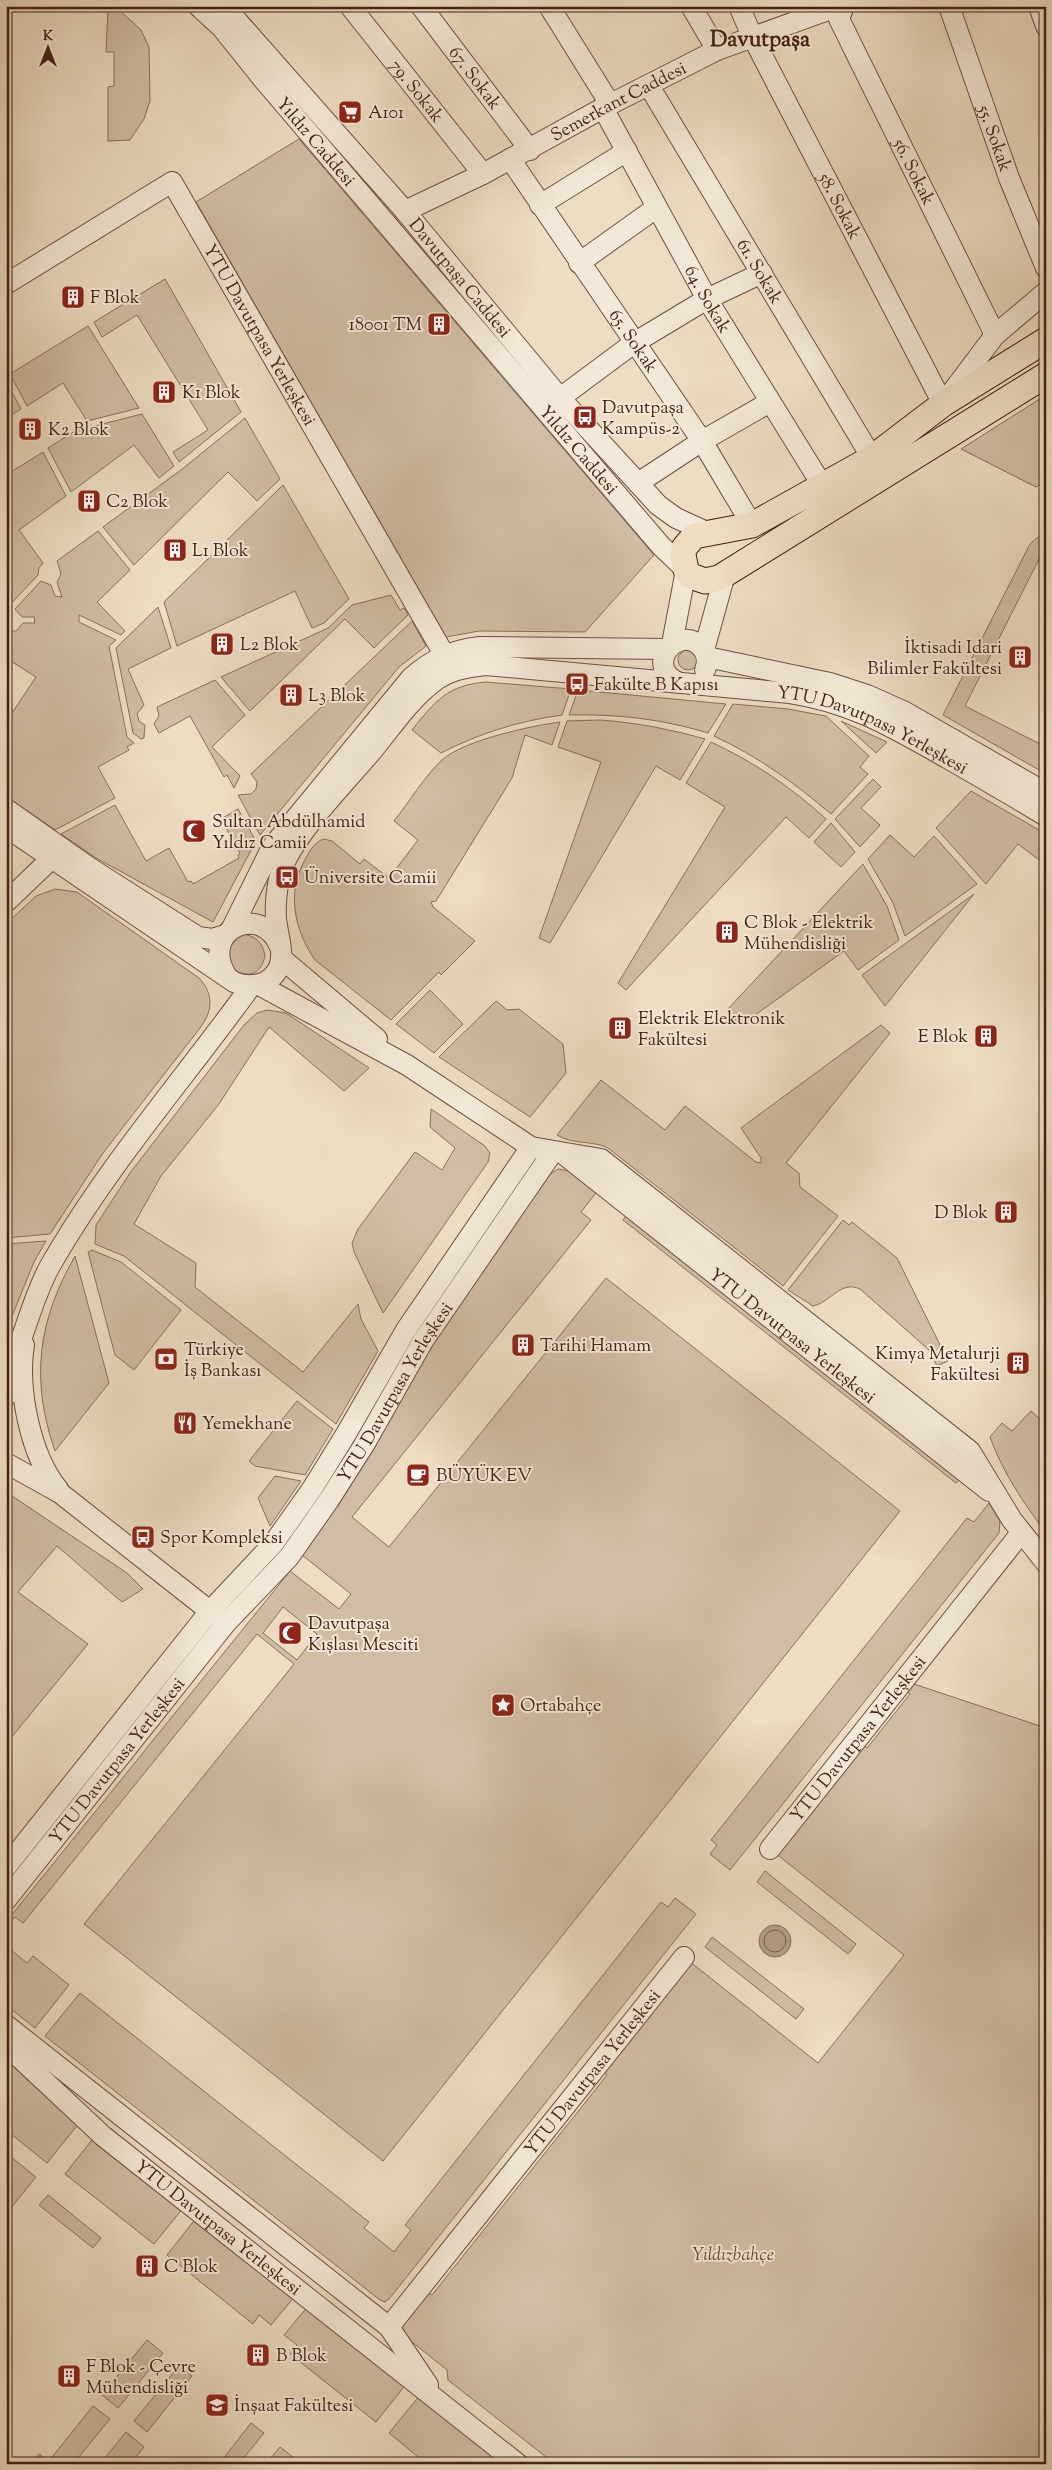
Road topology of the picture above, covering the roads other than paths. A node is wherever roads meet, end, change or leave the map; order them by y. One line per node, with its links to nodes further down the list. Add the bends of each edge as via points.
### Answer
1 (198, 6): 43 (street, Yıldız Caddesi, via 222,28 661,546)
2 (224, 6): 23 (street, Davutpaşa Caddesi)
3 (350, 6): 20 (street, 79. Sokak)
4 (421, 6): 17 (street, 67. Sokak)
5 (548, 6): 16 (street, 64. Sokak)
6 (691, 6): 14 (street)
7 (738, 6): 13 (street, 58. Sokak)
8 (839, 6): 13 (street, Semerkant Caddesi)
9 (844, 6): 30 (street, 56. Sokak, via 839,19)
10 (949, 6): 25 (street, 55. Sokak, via 1010,178)
11 (1038, 6): 12 (street)
12 (1046, 26)
13 (752, 36): 14 (street, Semerkant Caddesi); 36 (street, 58. Sokak)
14 (717, 50): 15 (street, Semerkant Caddesi)
15 (649, 86): 16 (street, Semerkant Caddesi); 26 (street, 61. Sokak)
16 (607, 106): 17 (street, Semerkant Caddesi); 18 (street, 64. Sokak)
17 (530, 150): 19 (street, Semerkant Caddesi)
18 (627, 151): 21 (street); 22 (street, 64. Sokak)
19 (510, 159): 20 (street, Semerkant Caddesi); 21 (street, 65. Sokak)
20 (483, 174): 23 (street, Semerkant Caddesi)
21 (540, 205): 24 (street, 65. Sokak)
22 (656, 208): 24 (street); 29 (street, 64. Sokak)
23 (404, 210): 34 (street, Davutpaşa Caddesi)
24 (579, 263): 32 (street, 65. Sokak)
25 (1046, 268)
26 (762, 274): 29 (street); 38 (street, 61. Sokak)
27 (6, 284): 47 (street, YTU Davutpasa Yerleşkesi, via 172,182)
28 (1046, 292): 30 (street)
29 (707, 299): 32 (street); 35 (street, 64. Sokak)
30 (995, 335): 36 (street)
31 (1046, 340): 36 (main road)
32 (634, 343): 34 (street); 37 (street, 65. Sokak)
33 (1046, 375): 44 (main road, Yıldız Caddesi)
34 (560, 398): 39 (street, Davutpaşa Caddesi)
35 (770, 402): 37 (street); 40 (street, 64. Sokak)
36 (943, 404): 38 (main road)
37 (702, 441): 39 (street); 41 (street, 65. Sokak)
38 (872, 458): 40 (main road)
39 (638, 484): 42 (street, Davutpaşa Caddesi, via 676,518)
40 (822, 485): 41 (main road)
41 (752, 525): 42 (main road)
42 (709, 533): 43 (main road, via 701,533 688,541 683,555); 44 (main road, via 716,534 728,545 731,560)
43 (686, 570): 44 (main road, Yıldız Caddesi, via 705,582); 45 (street)
44 (725, 574): 46 (street)
45 (669, 647): 46 (street, YTU Davutpasa Yerleşkesi, via 685,640 692,641); 47 (street, YTU Davutpasa Yerleşkesi, via 466,648); 48 (street, via 664,656 664,670 673,681)
46 (705, 654): 48 (street, via 705,672 701,678); 49 (street, YTU Davutpasa Yerleşkesi, via 830,683 867,695 905,712)
47 (448, 664): 48 (street, YTU Davutpasa Yerleşkesi); 55 (street, YTU Davutpasa Yerleşkesi, via 422,668 411,678 272,847); 56 (street, YTU Davutpasa Yerleşkesi, via 307,829 287,857 280,874 276,917)
48 (683, 684): 51 (street, YTU Davutpasa Yerleşkesi, via 790,693 841,704 896,728)
49 (1046, 793)
50 (6, 809): 53 (street, YTU Davutpasa Yerleşkesi)
51 (1046, 816)
52 (6, 827): 53 (street, YTU Davutpasa Yerleşkesi)
53 (55, 853): 54 (street); 55 (street, YTU Davutpasa Yerleşkesi, via 198,937 212,939); 57 (street, YTU Davutpasa Yerleşkesi)
54 (6, 902)
55 (229, 932): 56 (street, YTU Davutpasa Yerleşkesi, via 242,924 262,926 274,935); 57 (street, YTU Davutpasa Yerleşkesi, via 220,945 220,966)
56 (281, 953): 57 (street, via 274,974); 58 (street, YTU Davutpasa Yerleşkesi)
57 (242, 982): 58 (street, YTU Davutpasa Yerleşkesi); 61 (street, via 214,1038 116,1163 62,1246)
58 (407, 1065): 59 (street, YTU Davutpasa Yerleşkesi)
59 (531, 1147): 60 (street, YTU Davutpasa Yerleşkesi); 68 (street, YTU Davutpasa Yerleşkesi, via 406,1330 312,1489 272,1544)
60 (557, 1153): 66 (street, YTU Davutpasa Yerleşkesi, via 601,1159 970,1451); 69 (street, YTU Davutpasa Yerleşkesi, via 423,1341 329,1500 288,1557)
61 (37, 1296): 62 (street); 65 (street, via 23,1353 23,1388 39,1456)
62 (8, 1372): 63 (street)
63 (6, 1396)
64 (6, 1462): 65 (street)
65 (60, 1492): 68 (street)
66 (1021, 1533): 67 (street, YTU Davutpasa Yerleşkesi); 70 (street, YTU Davutpasa Yerleşkesi)
67 (1046, 1563)
68 (210, 1611): 69 (street); 71 (street, YTU Davutpasa Yerleşkesi)
69 (226, 1623): 72 (street, YTU Davutpasa Yerleşkesi)
70 (770, 1849)
71 (6, 1866)
72 (6, 1900)
73 (684, 1957): 76 (street, YTU Davutpasa Yerleşkesi)
74 (6, 2025): 76 (street, YTU Davutpasa Yerleşkesi)
75 (6, 2045): 77 (street, YTU Davutpasa Yerleşkesi, via 103,2136)
76 (389, 2327): 77 (street, YTU Davutpasa Yerleşkesi)
77 (438, 2401): 78 (street, YTU Davutpasa Yerleşkesi)
78 (518, 2464)

